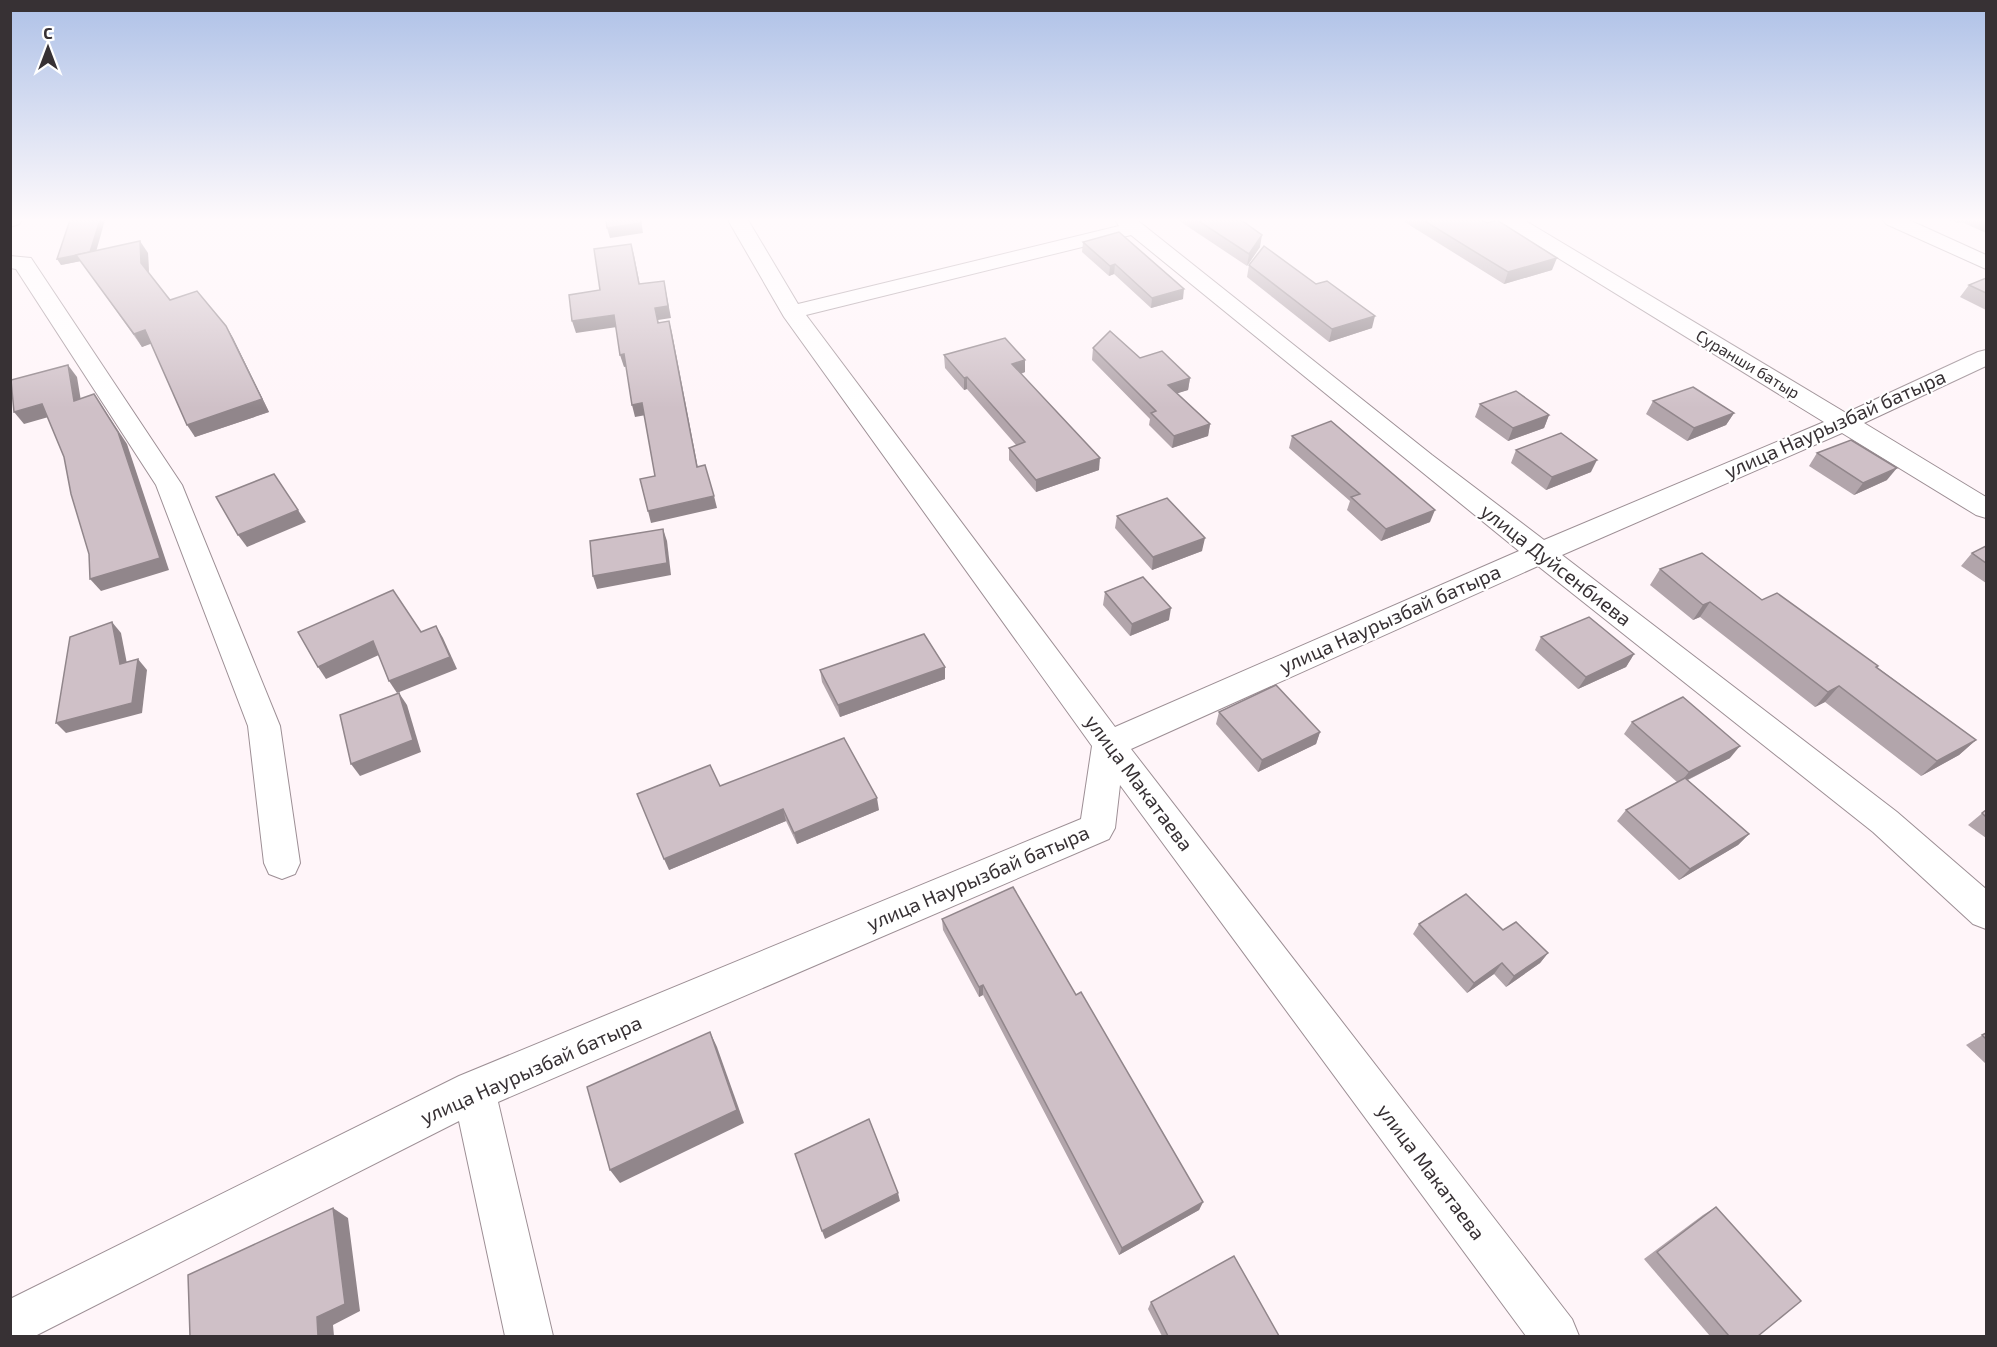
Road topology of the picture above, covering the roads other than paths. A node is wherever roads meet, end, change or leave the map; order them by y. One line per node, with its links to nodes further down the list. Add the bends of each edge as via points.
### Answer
1 (36, 283): 12 (street, via 170,485 264,726)
2 (775, 283): 6 (street, улица Макатаева)
3 (904, 283): 6 (street)
4 (1203, 283): 10 (street, улица Дуйсенбиева)
5 (1613, 283): 8 (street, Суранши батыр)
6 (792, 312): 11 (street, улица Макатаева)
7 (1986, 357): 8 (street, улица Наурызбай батыра)
8 (1844, 423): 9 (street, Суранши батыр); 10 (street, улица Наурызбай батыра)
9 (1986, 509)
10 (1540, 553): 11 (street, улица Наурызбай батыра); 13 (street, улица Дуйсенбиева, via 1885,822)
11 (1109, 744): 14 (street, улица Наурызбай батыра, via 1097,828); 17 (street, улица Макатаева)
12 (282, 863)
13 (1986, 912)
14 (474, 1091): 15 (street, улица Наурызбай батыра); 16 (street)
15 (10, 1324)
16 (529, 1336)
17 (1555, 1336)

